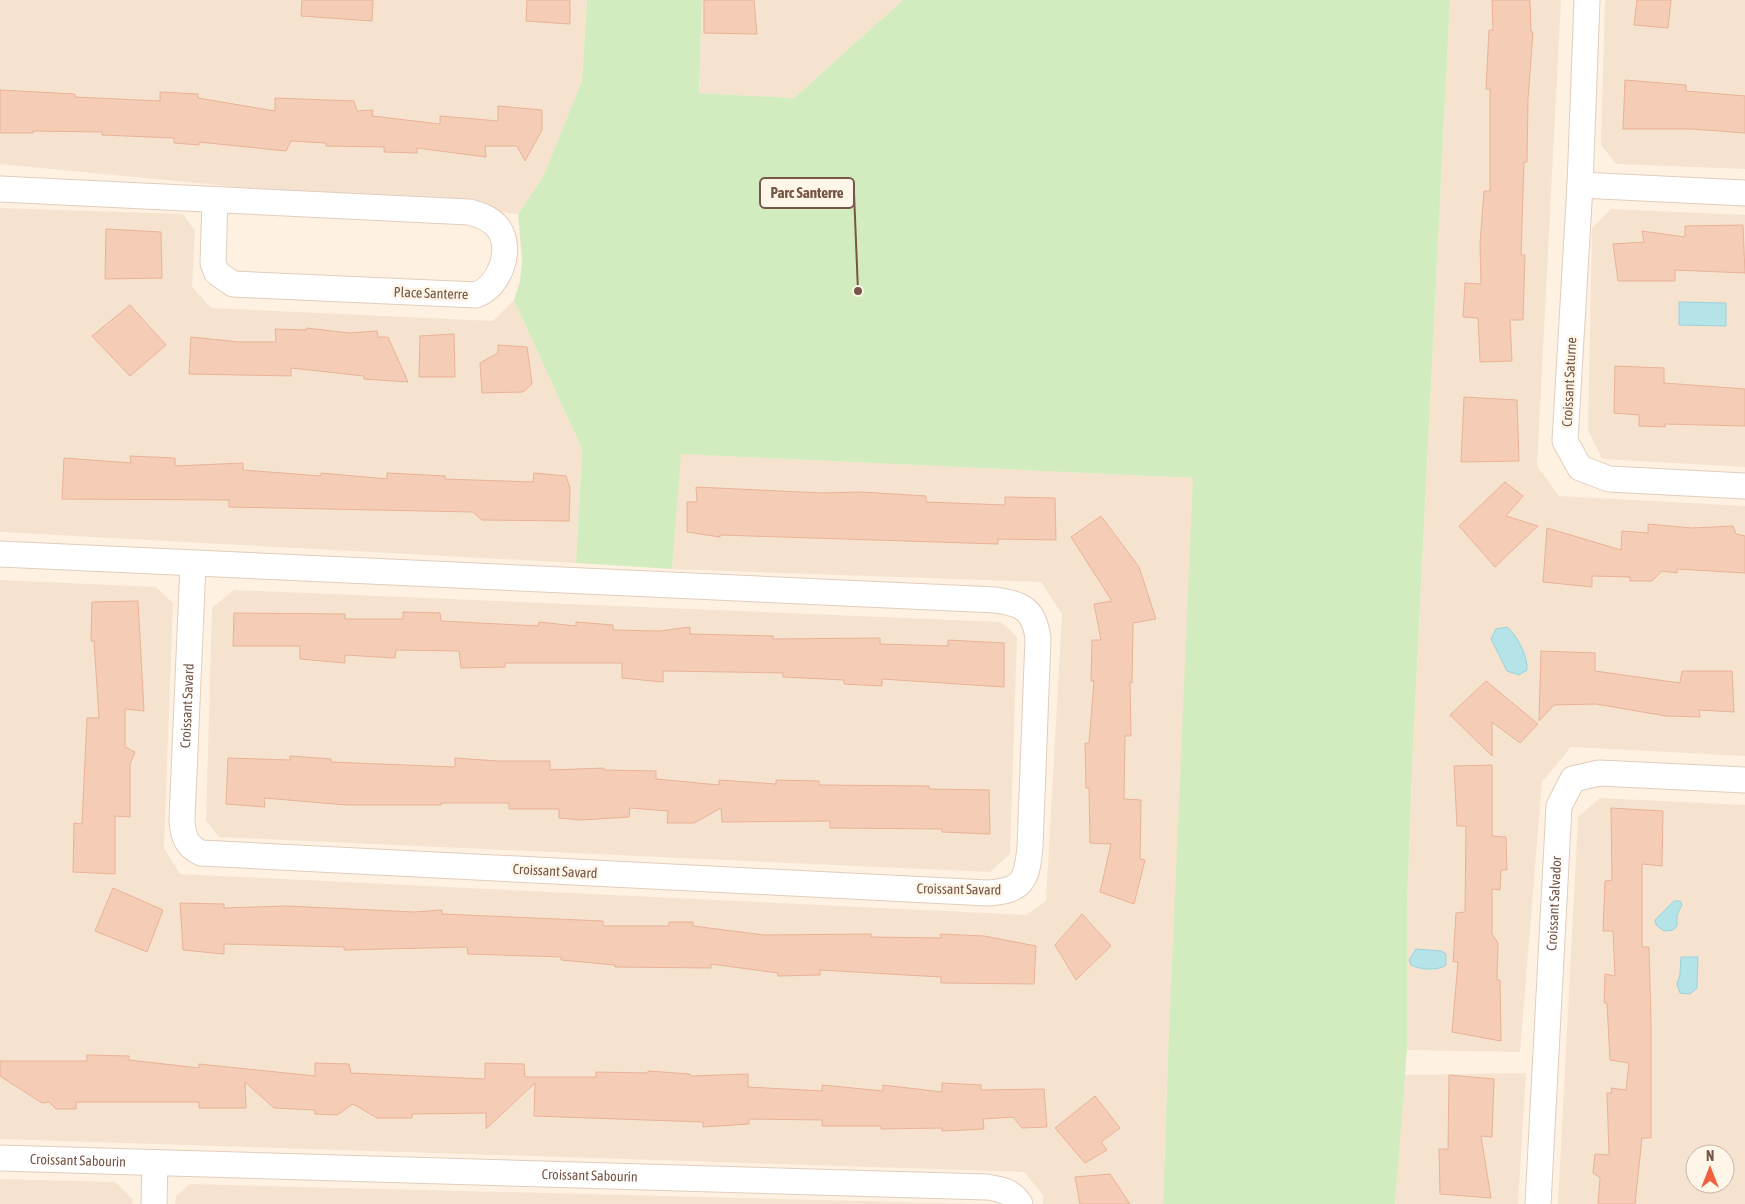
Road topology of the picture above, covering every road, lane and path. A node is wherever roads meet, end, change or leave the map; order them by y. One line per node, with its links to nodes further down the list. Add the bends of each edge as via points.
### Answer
1 (1587, 0): 2 (street, Croissant Saturne)
2 (1580, 186): 4 (street); 6 (street, Croissant Saturne, via 1566,441 1569,448 1580,468 1609,480)
3 (0, 189): 5 (street, Place Santerre)
4 (1745, 193)
5 (216, 200): 5 (street, Place Santerre, via 469,212 484,216 499,230 504,252 502,264 491,286 476,295 233,284 217,273 213,263)
6 (1745, 486)
7 (0, 554): 8 (street, Croissant Savard)
8 (193, 563): 8 (street, Croissant Savard, via 1010,602 1031,614 1038,638 1027,872 1015,888 987,892 201,853 186,842 182,820)
9 (1745, 780): 14 (street, Croissant Salvador, via 1599,773 1573,779 1558,806)
10 (0, 1158): 11 (street, Croissant Sabourin)
11 (155, 1163): 12 (street); 13 (street, Croissant Sabourin, via 987,1187 1003,1190 1016,1197)
12 (154, 1204)
13 (1020, 1204)
14 (1538, 1204)

